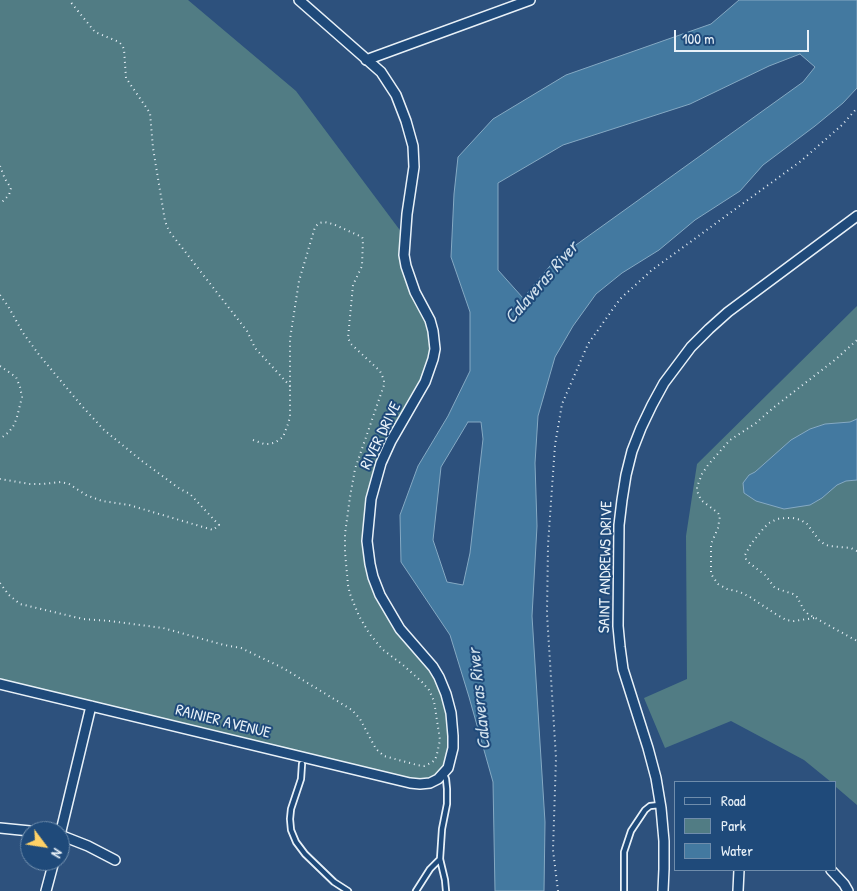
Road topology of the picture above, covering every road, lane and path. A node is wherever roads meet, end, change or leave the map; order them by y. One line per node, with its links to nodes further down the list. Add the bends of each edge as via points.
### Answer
1 (69, 0): 11 (path, via 95,32 119,42 124,49 126,78 150,113 153,148 169,231 247,331 255,348)
2 (299, 0): 4 (street, RIVER DRIVE)
3 (530, 0): 4 (street)
4 (366, 60): 22 (street, RIVER DRIVE, via 381,72 396,95 413,146 414,167 404,255 434,331 435,349 425,382 381,463 371,499 367,541 373,577 382,600 400,629 439,677 446,694 451,713 453,748 448,768)
5 (0, 166): 6 (path, via 11,188)
6 (0, 204)
7 (857, 216): 23 (street, SAINT ANDREWS DRIVE, via 728,312 697,341 664,383 632,451 619,525 618,626 625,675 648,748)
8 (0, 295): 14 (path, via 40,356 104,430 190,494 219,525 213,530 129,505 102,501 61,482 30,484)
9 (857, 340): 17 (path, via 756,423 730,440 708,465 697,487 701,500 720,516 711,544 711,574 718,584 750,597 786,620)
10 (0, 366): 12 (path, via 16,377 22,397 14,425)
11 (290, 386): 13 (path, via 290,417 283,437 270,444); 16 (path, via 290,339 299,281 315,227 324,222 333,224 363,239 362,266 353,285 348,338 350,344 380,371 384,380 355,469 350,497 345,534 348,585 369,633 382,649 429,690 434,701 440,740 431,763 417,765 384,756 376,749 352,710 283,668 241,648 163,628 83,619 20,604)
12 (0, 439)
13 (253, 440)
14 (0, 479)
15 (857, 551): 17 (path, via 824,544 802,520 793,518 769,523 751,544 745,555 748,562 775,588 793,594)
16 (0, 583)
17 (814, 618): 18 (path)
18 (857, 641)
19 (0, 684): 20 (street, RAINIER AVENUE)
20 (91, 706): 22 (street, RAINIER AVENUE, via 410,783 430,783); 24 (street)
21 (302, 764): 34 (lane, via 301,779 291,809 291,830 305,854)
22 (441, 776): 28 (lane, via 446,779 446,804)
23 (660, 805): 37 (lane, via 645,810 630,831 624,852); 38 (street, SAINT ANDREWS DRIVE, via 664,841)
24 (63, 821)
25 (0, 828): 26 (street)
26 (20, 831)
27 (70, 839): 29 (street)
28 (440, 859): 35 (lane); 36 (lane)
29 (115, 860)
30 (51, 871): 33 (street)
31 (739, 871): 39 (street)
32 (832, 871): 40 (street)
33 (46, 891)
34 (348, 891)
35 (416, 891)
36 (446, 891)
37 (624, 891)
38 (663, 891)
39 (738, 891)
40 (848, 891)

